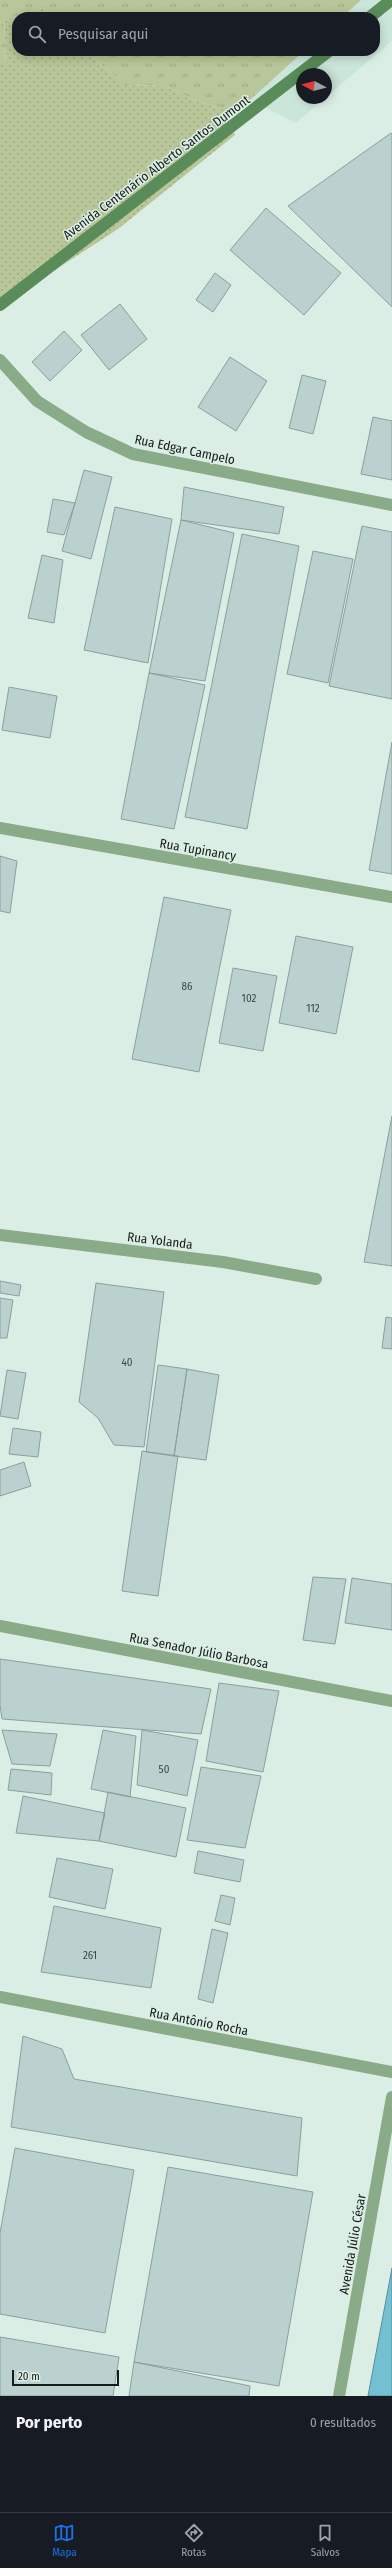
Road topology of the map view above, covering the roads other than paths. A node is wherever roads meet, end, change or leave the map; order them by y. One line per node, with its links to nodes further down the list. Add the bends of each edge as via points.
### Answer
1 (391, 0): 2 (main road)
2 (376, 12)
3 (323, 56): 4 (main road, Avenida Centenário Alberto Santos Dumont)
4 (0, 305)
5 (0, 360): 6 (street, Rua Edgar Campelo, via 37,401 86,432 133,454)
6 (392, 504)
7 (0, 828): 8 (street, Rua Tupinancy)
8 (392, 897)
9 (0, 1235): 10 (street, Rua Yolanda, via 223,1262)
10 (316, 1279)
11 (0, 1626): 12 (street, Rua Senador Júlio Barbosa)
12 (392, 1701)
13 (0, 1997): 14 (street, Rua Antônio Rocha)
14 (392, 2072)
15 (392, 2097): 16 (street, Avenida Júlio César)
16 (339, 2396)

